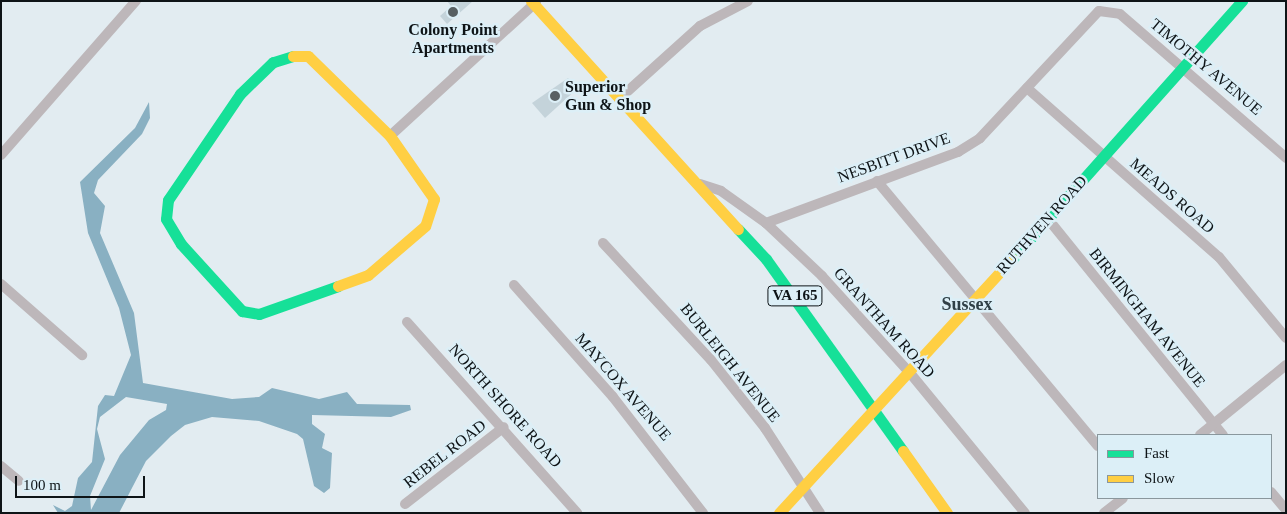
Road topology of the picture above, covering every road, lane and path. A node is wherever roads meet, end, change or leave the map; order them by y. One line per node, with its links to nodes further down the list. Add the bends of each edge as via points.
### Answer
1 (136, 1): 10 (street)
2 (748, 1): 8 (street, via 700,26)
3 (1242, 1): 6 (street, RUTHVEN ROAD)
4 (534, 2): 8 (street, VA 165); 9 (street)
5 (1099, 11): 6 (street, TIMOTHY AVENUE, via 1120,14); 7 (street, NESBITT DRIVE)
6 (1184, 68): 11 (street, RUTHVEN ROAD); 12 (street, TIMOTHY AVENUE)
7 (1027, 88): 11 (street, MEADS ROAD); 13 (street, NESBITT DRIVE, via 980,138 958,152)
8 (619, 99): 14 (street, VA 165)
9 (390, 136): 9 (street, via 308,56 273,62 234,102 168,200 166,219 181,244 242,311 258,314 368,275 424,226 434,207 434,199)
10 (1, 155)
11 (1105, 156): 15 (street, RUTHVEN ROAD); 22 (street, MEADS ROAD, via 1219,257)
12 (1286, 158)
13 (877, 180): 16 (street, NESBITT DRIVE); 20 (street)
14 (696, 183): 16 (street, GRANTHAM ROAD, via 721,191); 26 (street, VA 165, via 766,259)
15 (1048, 219): 20 (street, RUTHVEN ROAD); 27 (street, BIRMINGHAM AVENUE)
16 (766, 223): 25 (street, GRANTHAM ROAD)
17 (603, 243): 34 (street, BURLEIGH AVENUE, via 711,360)
18 (1, 284): 23 (street)
19 (514, 285): 40 (street, MAYCOX AVENUE, via 643,433)
20 (976, 299): 25 (street, RUTHVEN ROAD); 31 (street)
21 (407, 322): 28 (street, NORTH SHORE ROAD)
22 (1286, 338)
23 (82, 355)
24 (1286, 364): 27 (street)
25 (910, 372): 26 (street, RUTHVEN ROAD); 44 (street, GRANTHAM ROAD)
26 (876, 410): 34 (street, RUTHVEN ROAD); 43 (street, VA 165)
27 (1213, 424): 29 (street); 30 (street, BIRMINGHAM AVENUE)
28 (504, 427): 37 (street, REBEL ROAD); 39 (street, NORTH SHORE ROAD)
29 (1201, 434)
30 (1222, 434)
31 (1097, 445)
32 (1, 466): 33 (street)
33 (19, 481)
34 (805, 489): 41 (street, RUTHVEN ROAD); 42 (street, BURLEIGH AVENUE)
35 (1272, 493): 38 (street)
36 (1122, 499): 45 (street)
37 (405, 504)
38 (1286, 510)
39 (577, 513)
40 (703, 513)
41 (779, 513)
42 (820, 513)
43 (947, 513)
44 (1025, 513)
45 (1104, 513)

